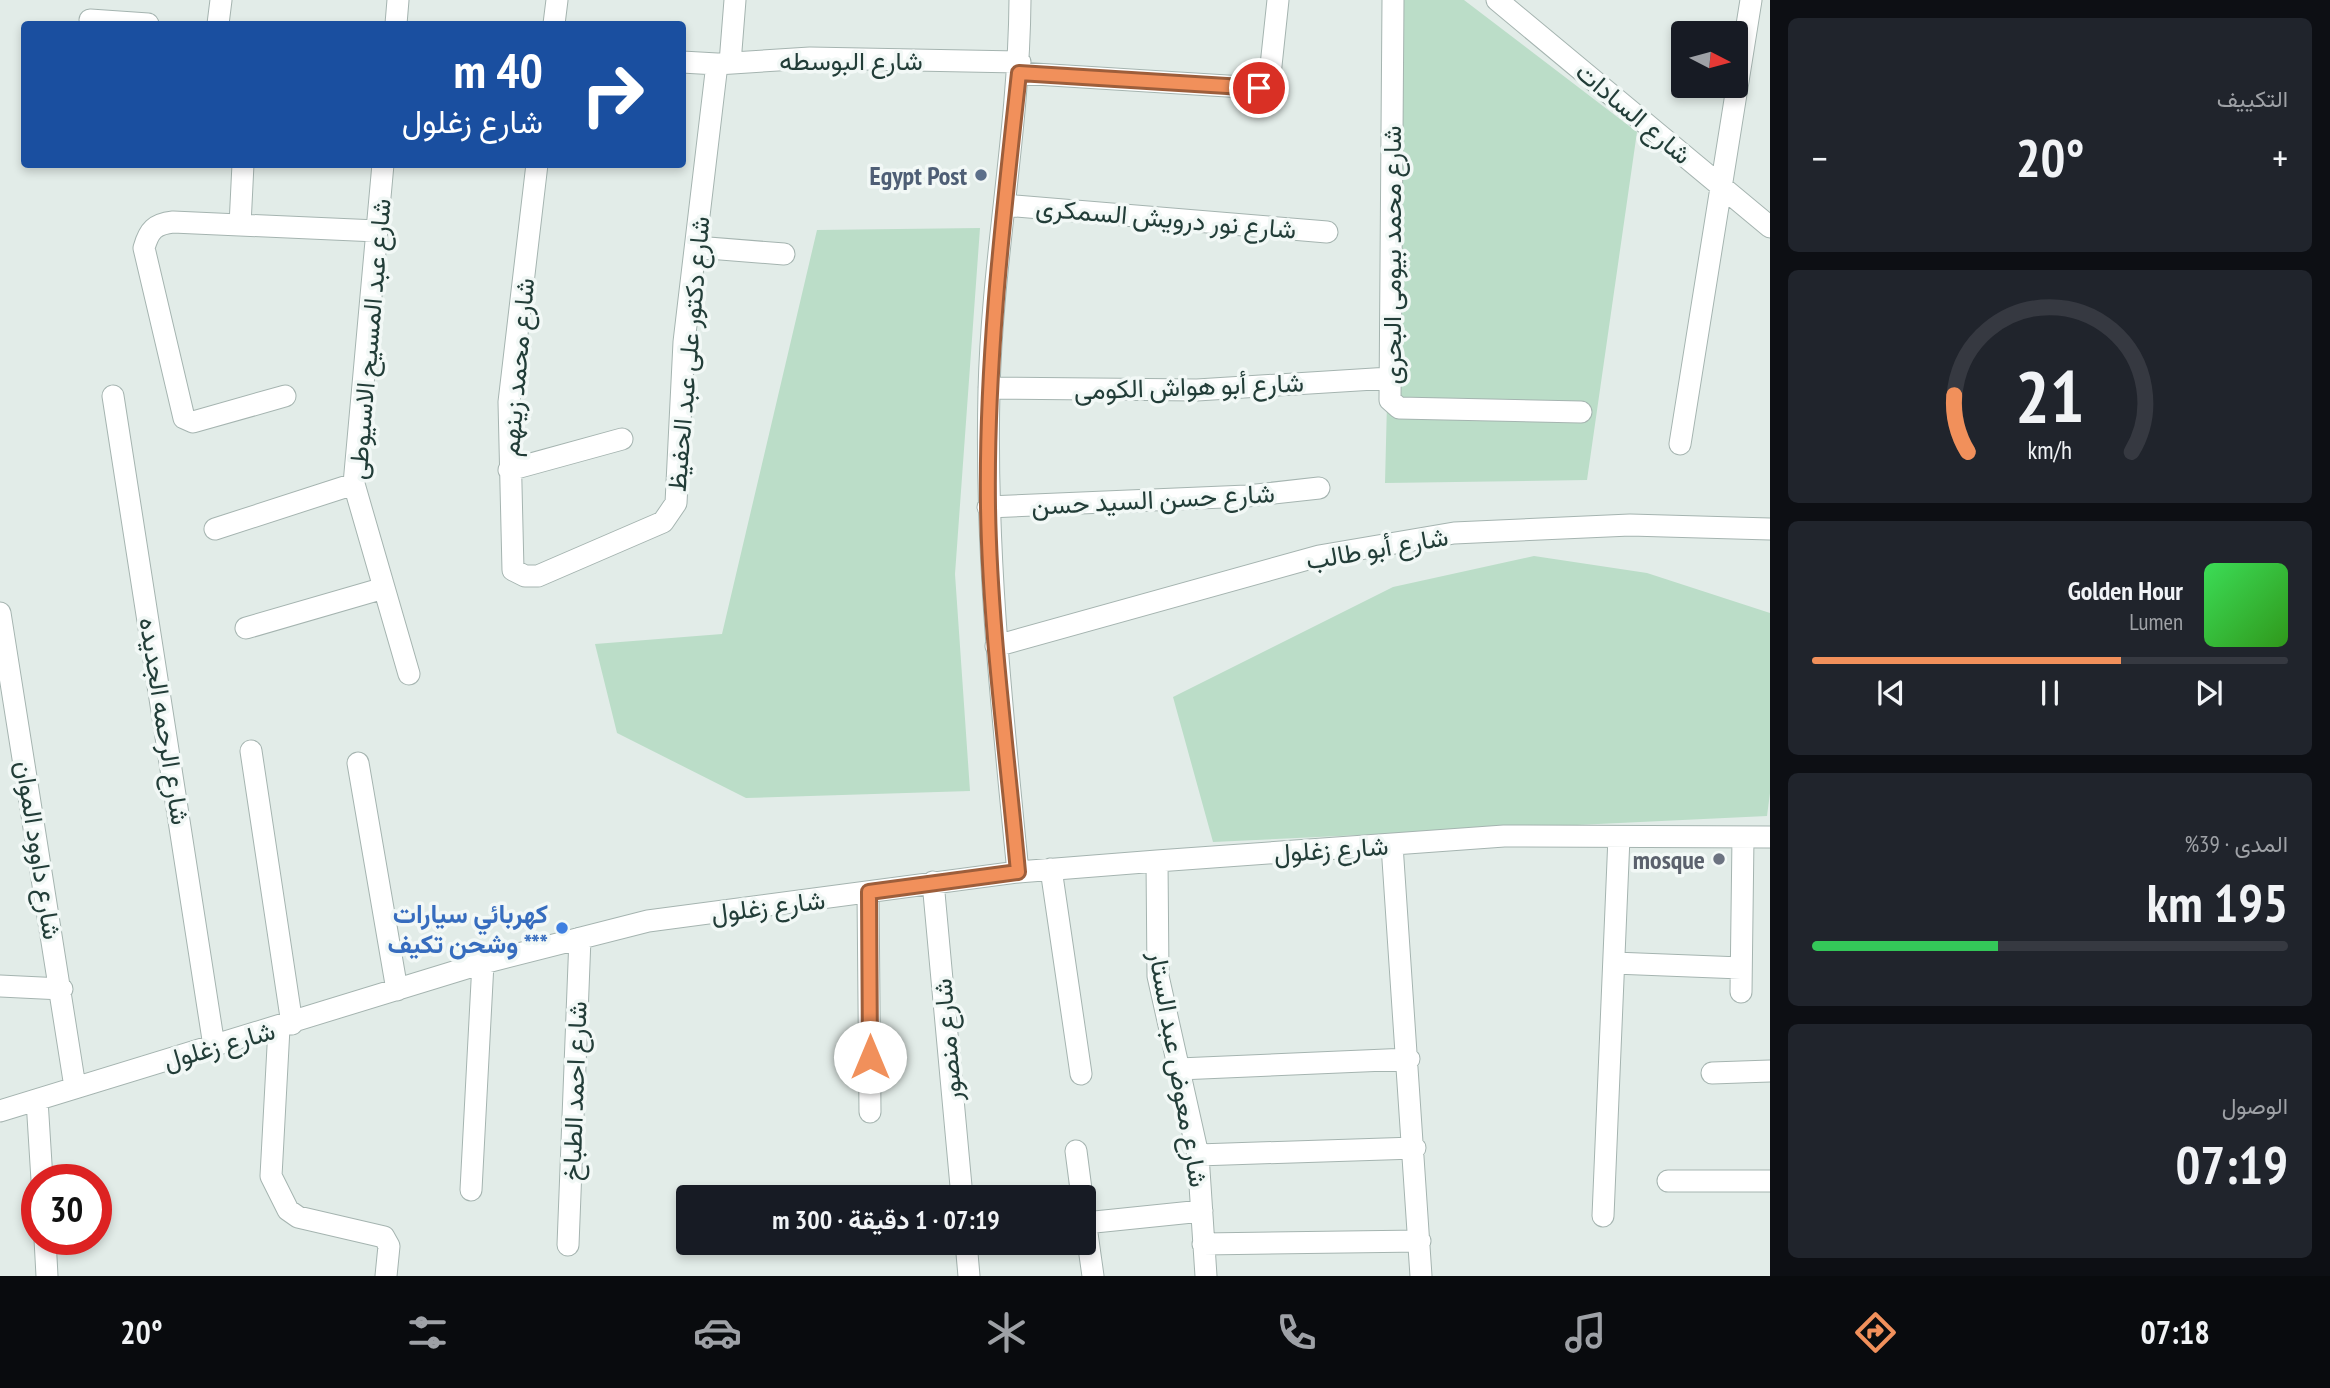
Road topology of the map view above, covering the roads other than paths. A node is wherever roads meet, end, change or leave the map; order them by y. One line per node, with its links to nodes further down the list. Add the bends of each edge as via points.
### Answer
1 (221, 0): 12 (street)
2 (398, 0): 13 (street)
3 (557, 0): 14 (street)
4 (735, 0): 16 (street, شارع دكتور على عبد الحفيظ)
5 (1020, 0): 17 (street)
6 (1278, 0): 17 (street, شارع البوسطه, via 1270,75 1259,88)
7 (1393, 0): 29 (street, شارع محمد بيومى البحرى)
8 (1497, 0): 21 (street, شارع السادات)
9 (1751, 0): 21 (street)
10 (90, 20): 11 (street)
11 (104, 21)
12 (218, 21)
13 (396, 21)
14 (554, 21)
15 (686, 62): 16 (street, شارع البوسطه)
16 (724, 63): 17 (street, شارع البوسطه, via 810,58); 27 (street, شارع دكتور على عبد الحفيظ)
17 (1019, 67): 22 (street)
18 (243, 168): 23 (street)
19 (383, 168): 25 (street, شارع عبد المسيح الاسيوطى)
20 (537, 168): 36 (street, شارع محمد زينهم, via 512,372)
21 (1723, 187): 24 (street, شارع السادات); 35 (street)
22 (1005, 205): 26 (street, شارع نور درويش السمكرى); 30 (street)
23 (240, 225): 25 (street); 32 (street, via 158,224 148,234 144,248 184,418 193,422)
24 (1770, 227)
25 (377, 231): 37 (street, شارع عبد المسيح الاسيوطى)
26 (1327, 232)
27 (696, 247): 28 (street); 42 (street, شارع دكتور على عبد الحفيظ, via 684,342 677,492 671,513 663,522 538,576)
28 (784, 254)
29 (1390, 378): 30 (street, شارع أبو هواش الكومى, via 1197,390); 33 (street, شارع محمد بيومى البحرى, via 1390,400 1399,408)
30 (989, 388): 39 (street)
31 (113, 396): 68 (street, شارع الرحمه الجديده)
32 (285, 396)
33 (1581, 412)
34 (622, 439): 36 (street)
35 (1680, 444)
36 (509, 470): 42 (street, شارع محمد زينهم)
37 (354, 484): 40 (street); 43 (street, شارع عبد المسيح الاسيوطى)
38 (1318, 488): 39 (street, شارع حسن السيد حسن, via 1247,496)
39 (988, 507): 46 (street)
40 (215, 529)
41 (1770, 529): 46 (street, شارع أبو طالب, via 1630,525 1454,533 1320,556)
42 (513, 570)
43 (384, 588): 45 (street); 47 (street, شارع عبد المسيح الاسيوطى)
44 (0, 613): 64 (street, شارع داوود الموان)
45 (246, 628)
46 (996, 646): 56 (street)
47 (409, 674)
48 (251, 751): 67 (street)
49 (358, 763): 65 (street)
50 (1619, 837): 51 (street, شارع زغلول); 53 (street, شارع زغلول, via 1504,836); 61 (street)
51 (1743, 837): 52 (street, شارع زغلول); 62 (street)
52 (1770, 837)
53 (1392, 845): 54 (street, شارع زغلول); 69 (street)
54 (1157, 861): 55 (street, شارع زغلول); 70 (street, شارع معوض عبد الستار, via 1158,976)
55 (1051, 869): 56 (street, شارع زغلول); 73 (street)
56 (1018, 872): 57 (street, شارع زغلول)
57 (933, 882): 58 (street, شارع زغلول); 84 (street, شارع منصور)
58 (869, 892): 59 (street, شارع زغلول, via 648,921); 77 (street)
59 (580, 938): 60 (street, شارع زغلول); 92 (street, شارع احمد الطباخ)
60 (483, 963): 65 (street, شارع زغلول); 86 (street)
61 (1614, 963): 62 (street); 89 (street)
62 (1741, 968): 66 (street)
63 (0, 986): 64 (street)
64 (62, 989): 74 (street, شارع داوود الموان)
65 (397, 990): 67 (street, شارع زغلول)
66 (1741, 992)
67 (285, 1026): 68 (street, شارع زغلول); 97 (street, via 271,1161 273,1184 288,1210 298,1217 384,1237 389,1246)
68 (214, 1046): 74 (street, شارع زغلول)
69 (1409, 1059): 70 (street); 78 (street)
70 (1179, 1069): 80 (street, شارع معوض عبد الستار)
71 (1770, 1071): 72 (street)
72 (1712, 1073)
73 (1081, 1074)
74 (75, 1087): 75 (street, شارع زغلول)
75 (37, 1100): 76 (street, شارع زغلول); 81 (street)
76 (0, 1111)
77 (870, 1112)
78 (1415, 1148): 80 (street); 90 (street)
79 (1076, 1151): 85 (street)
80 (1198, 1156): 87 (street, شارع معوض عبد الستار)
81 (41, 1164)
82 (1668, 1181): 83 (street)
83 (1770, 1181)
84 (961, 1185)
85 (1080, 1185)
86 (471, 1190)
87 (1202, 1211): 88 (street); 91 (street, شارع معوض عبد الستار)
88 (1096, 1214)
89 (1603, 1216)
90 (1420, 1241): 91 (street); 101 (street)
91 (1203, 1244): 100 (street, شارع معوض عبد الستار)
92 (568, 1245)
93 (46, 1255): 96 (street)
94 (967, 1255): 98 (street)
95 (1090, 1255): 99 (street)
96 (47, 1276)
97 (386, 1276)
98 (969, 1276)
99 (1093, 1276)
100 (1206, 1276)
101 (1421, 1276)

